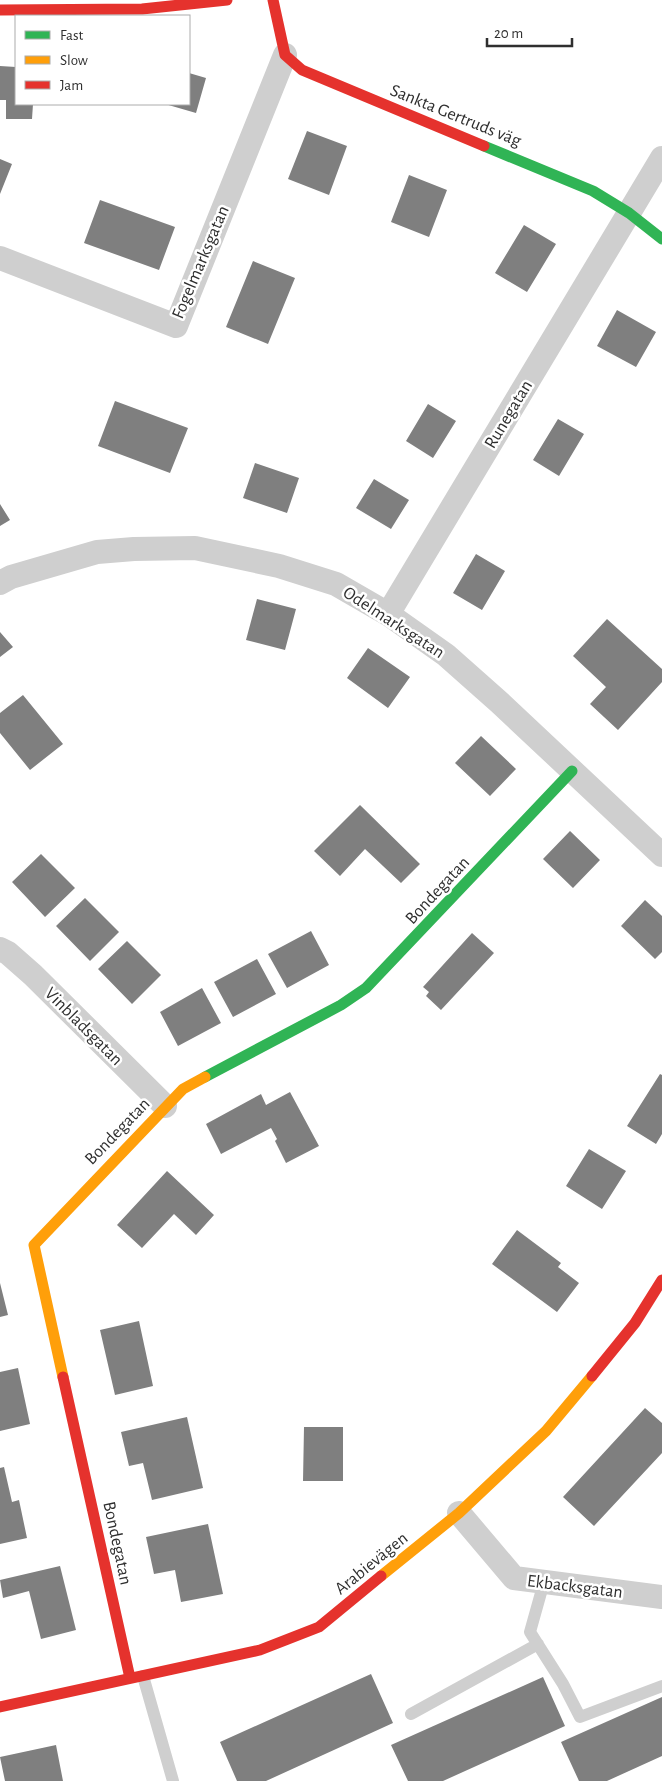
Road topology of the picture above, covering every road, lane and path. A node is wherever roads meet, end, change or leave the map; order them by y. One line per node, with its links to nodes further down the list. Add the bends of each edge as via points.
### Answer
1 (227, 0): 3 (street, via 114,11)
2 (273, 0): 4 (street)
3 (0, 10)
4 (285, 55): 6 (street, Sankta Gertruds väg, via 302,70 320,79 584,188); 8 (street, Fogelmarksgatan, via 176,326)
5 (662, 158): 6 (street, Runegatan)
6 (629, 213): 7 (street, Sankta Gertruds väg); 10 (street, Runegatan)
7 (662, 239)
8 (0, 258)
9 (0, 583): 10 (street, Odelmarksgatan, via 10,576 97,552 195,548 279,566 336,584)
10 (388, 614): 11 (street, Odelmarksgatan, via 446,655)
11 (572, 771): 12 (street, Odelmarksgatan); 14 (street, Bondegatan, via 366,988 341,1005 183,1089)
12 (662, 855)
13 (0, 949): 14 (street, Vinbladsgatan, via 33,975)
14 (165, 1106): 21 (street, Bondegatan, via 34,1245)
15 (662, 1280): 16 (street, Arabievägen, via 635,1323 546,1431)
16 (459, 1514): 17 (street, Ekbacksgatan, via 514,1578); 20 (street, Arabievägen, via 319,1628 260,1650)
17 (544, 1582): 18 (street, Ekbacksgatan); 19 (lane, via 530,1632)
18 (662, 1597)
19 (538, 1644): 22 (lane, via 564,1684 580,1717); 24 (lane)
20 (143, 1676): 21 (street, Arabievägen); 25 (lane)
21 (130, 1678): 23 (street, Arabievägen)
22 (662, 1686)
23 (0, 1707)
24 (411, 1714)
25 (173, 1781)

